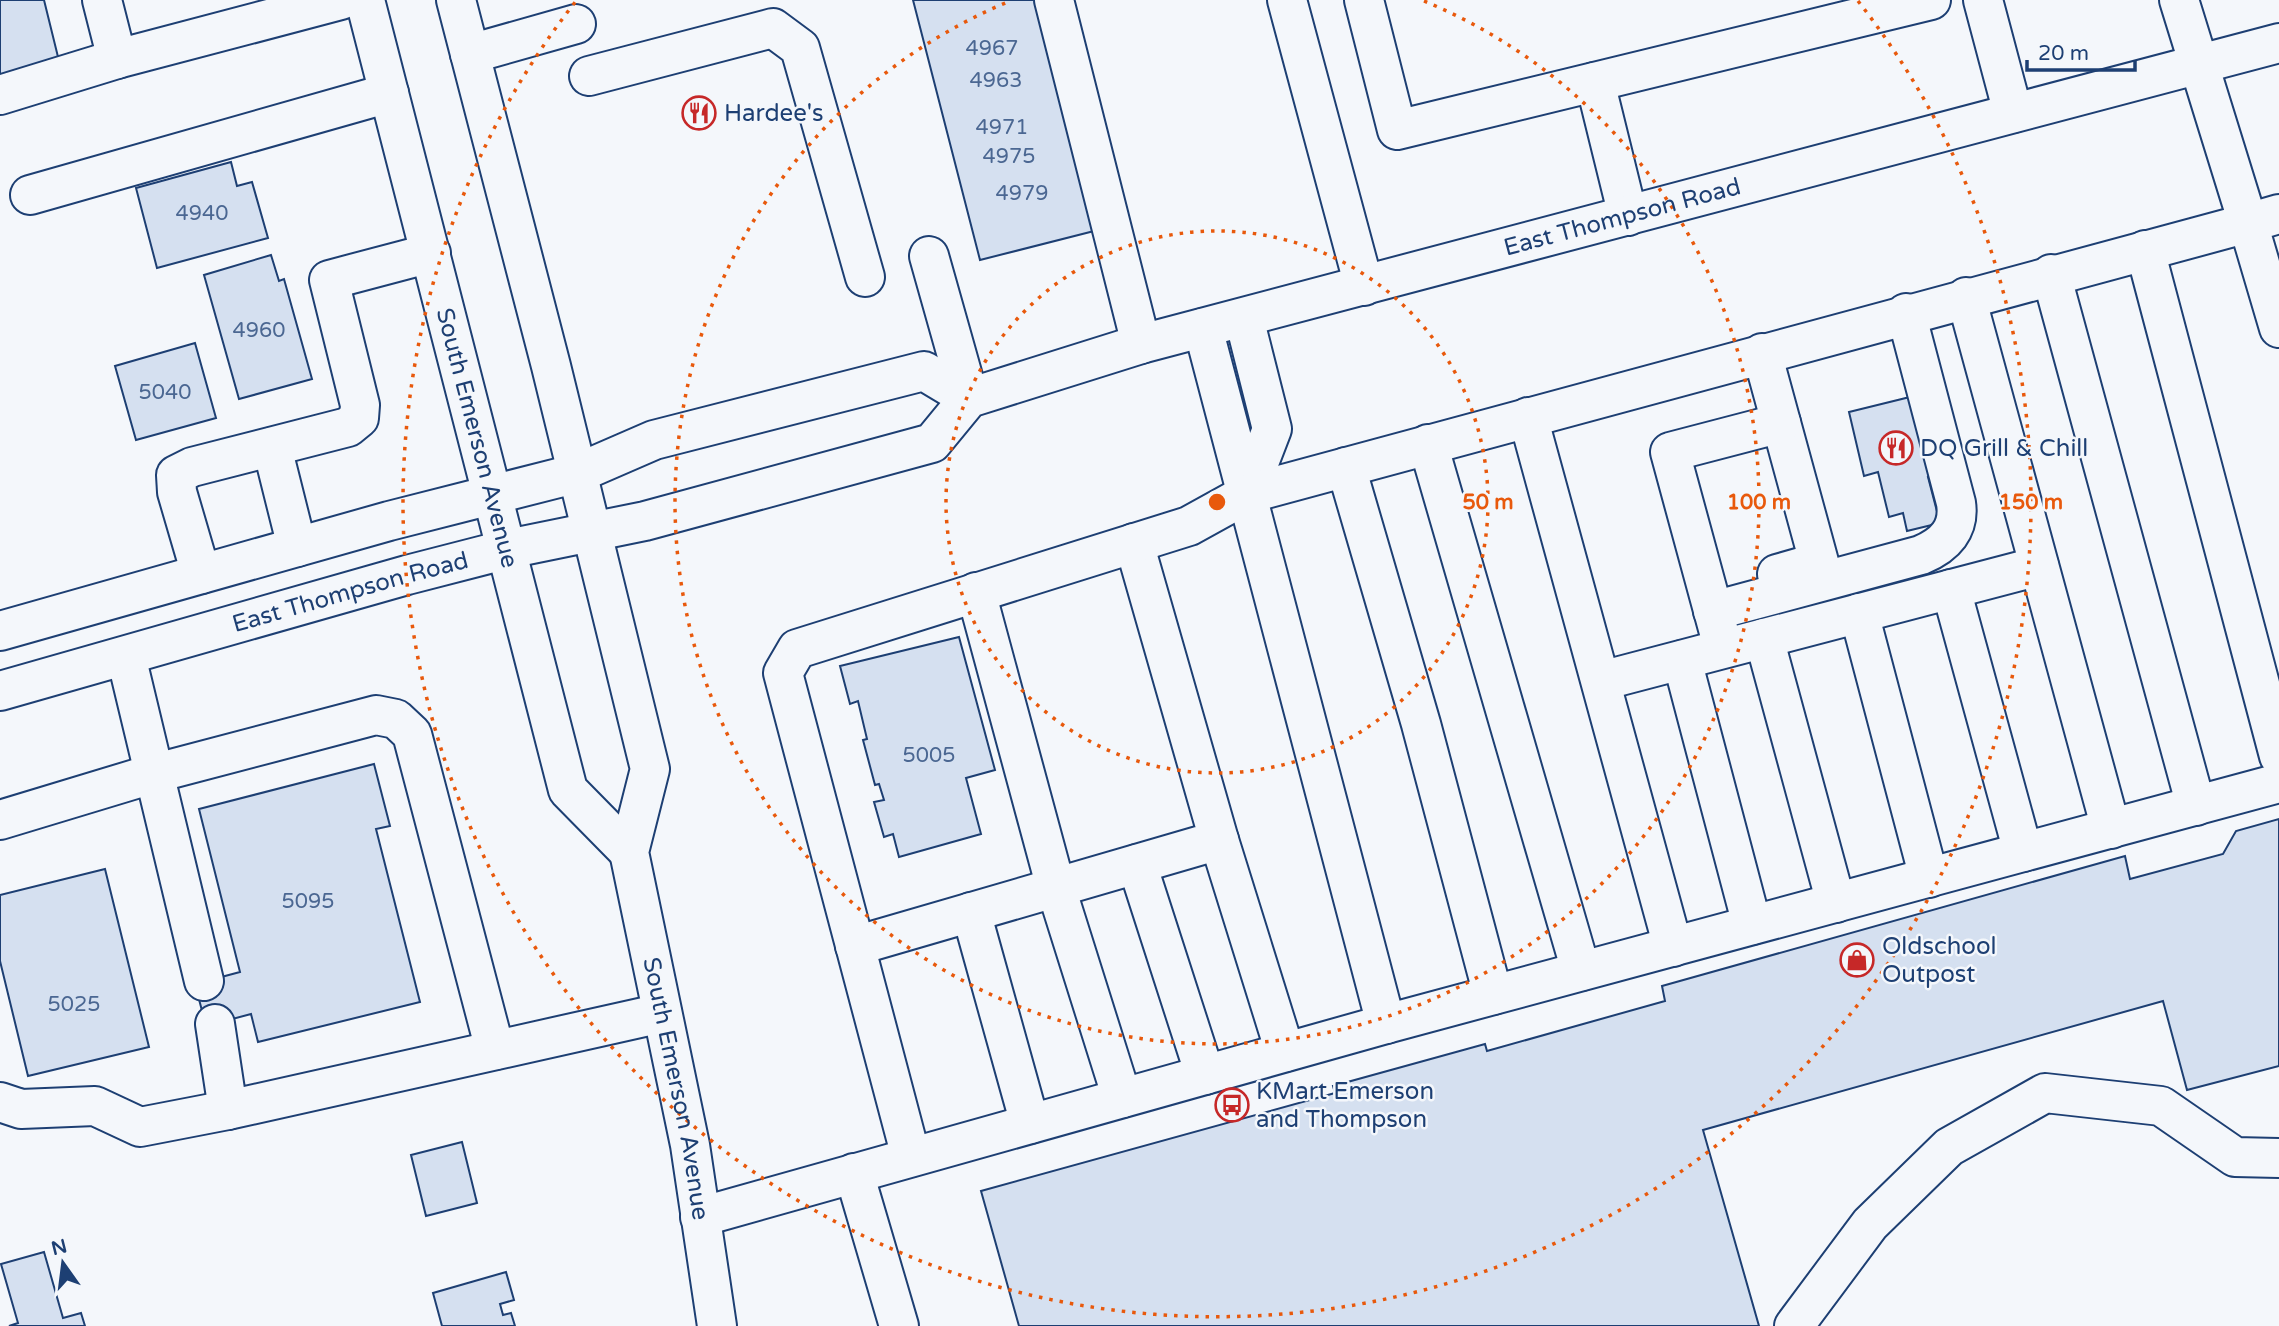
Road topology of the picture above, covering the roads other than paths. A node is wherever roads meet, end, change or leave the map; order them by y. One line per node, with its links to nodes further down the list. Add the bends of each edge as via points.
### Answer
1 (102, 0): 14 (main road)
2 (341, 0): 14 (main road)
3 (365, 0): 18 (main road, South Emerson Avenue)
4 (456, 0): 13 (main road, South Emerson Avenue)
5 (1054, 0): 35 (main road)
6 (1287, 0): 29 (main road)
7 (1364, 0): 17 (main road, via 1397,130)
8 (1983, 0): 20 (main road)
9 (2179, 0): 15 (main road)
10 (1913, 2): 17 (main road)
11 (576, 24): 13 (main road)
12 (2279, 43): 15 (main road, East Thompson Road)
13 (470, 54): 43 (main road, South Emerson Avenue)
14 (117, 59): 19 (main road)
15 (2197, 65): 20 (main road, East Thompson Road); 23 (main road)
16 (589, 76): 28 (main road, via 773,28 800,48)
17 (1595, 82): 22 (main road)
18 (389, 93): 21 (main road); 25 (main road, South Emerson Avenue)
19 (0, 95)
20 (2013, 113): 22 (main road, East Thompson Road)
21 (30, 195)
22 (1628, 216): 29 (main road, East Thompson Road)
23 (2264, 218): 24 (main road); 34 (main road)
24 (2145, 250): 27 (main road); 63 (main road)
25 (431, 253): 41 (main road, via 329,280 360,405 359,418 348,427); 45 (main road, South Emerson Avenue)
26 (929, 256): 37 (main road)
27 (2051, 274): 30 (main road); 66 (main road)
28 (865, 277)
29 (1364, 286): 32 (main road, East Thompson Road)
30 (1966, 297): 31 (main road); 50 (main road)
31 (1906, 313): 36 (main road); 54 (main road, via 1956,502 1956,520 1949,537 1921,555)
32 (1244, 318): 33 (main road, East Thompson Road); 44 (main road, via 1272,429)
33 (1203, 328): 35 (main road, East Thompson Road); 44 (main road)
34 (2279, 328)
35 (1141, 344): 37 (main road, East Thompson Road)
36 (1762, 353): 38 (main road); 39 (main road)
37 (969, 398): 43 (main road, via 924,371 654,440); 46 (main road, East Thompson Road, via 932,443)
38 (1528, 417): 40 (main road); 61 (main road)
39 (1781, 423): 54 (main road, via 1819,562); 54 (main road, via 1670,452)
40 (1428, 444): 42 (main road); 80 (main road)
41 (272, 447): 48 (main road); 51 (main road, via 176,475)
42 (1346, 467): 44 (main road); 82 (main road)
43 (578, 472): 45 (main road); 46 (main road, South Emerson Avenue)
44 (1247, 494): 47 (main road, via 1189,526); 85 (main road)
45 (494, 495): 48 (main road); 49 (main road, South Emerson Avenue)
46 (592, 532): 49 (main road, East Thompson Road); 70 (main road, South Emerson Avenue, via 650,769)
47 (1135, 543): 53 (main road); 69 (main road)
48 (297, 547): 51 (main road)
49 (508, 549): 59 (main road, East Thompson Road); 70 (main road, South Emerson Avenue, via 568,790)
50 (2039, 566): 52 (main road); 68 (main road)
51 (201, 574): 56 (main road)
52 (1951, 589): 55 (main road); 71 (main road)
53 (976, 592): 74 (main road); 78 (main road, via 797,649 783,673)
54 (1710, 602): 58 (main road)
55 (1859, 613): 57 (main road); 73 (main road)
56 (0, 631)
57 (1764, 638): 58 (main road); 75 (main road)
58 (1723, 649): 60 (main road)
59 (126, 656): 62 (main road, East Thompson Road); 64 (main road)
60 (1682, 660): 61 (main road); 77 (main road)
61 (1601, 681): 79 (main road)
62 (0, 691)
63 (2279, 756)
64 (152, 774): 67 (main road); 81 (main road); 86 (main road, via 376,715 396,719 412,734)
65 (2279, 783): 66 (main road)
66 (2196, 806): 68 (main road)
67 (0, 820)
68 (2111, 829): 71 (main road)
69 (1219, 840): 72 (main road); 87 (main road)
70 (629, 852): 83 (main road, South Emerson Avenue)
71 (2024, 852): 73 (main road)
72 (1137, 864): 74 (main road); 88 (main road)
73 (1929, 878): 75 (main road)
74 (1056, 888): 76 (main road); 89 (main road)
75 (1836, 903): 77 (main road)
76 (971, 912): 78 (main road); 92 (main road)
77 (1752, 925): 79 (main road)
78 (855, 946): 93 (main road)
79 (1673, 947): 80 (main road)
80 (1581, 971): 82 (main road)
81 (204, 981)
82 (1493, 995): 85 (main road)
83 (662, 1013): 86 (main road); 96 (main road, South Emerson Avenue)
84 (215, 1024): 91 (main road)
85 (1386, 1024): 87 (main road)
86 (495, 1051): 91 (main road)
87 (1285, 1052): 88 (main road)
88 (1205, 1075): 89 (main road)
89 (1122, 1098): 92 (main road)
90 (0, 1102): 91 (main road, via 21,1109 95,1106 140,1127)
91 (228, 1110)
92 (1030, 1124): 93 (main road)
93 (911, 1157): 95 (main road)
94 (2279, 1158): 99 (main road, via 2235,1157 2161,1106 2045,1093 1949,1147 1870,1224)
95 (854, 1173): 96 (main road); 98 (main road)
96 (700, 1217): 97 (main road, South Emerson Avenue)
97 (717, 1326)
98 (899, 1326)
99 (1794, 1326)

